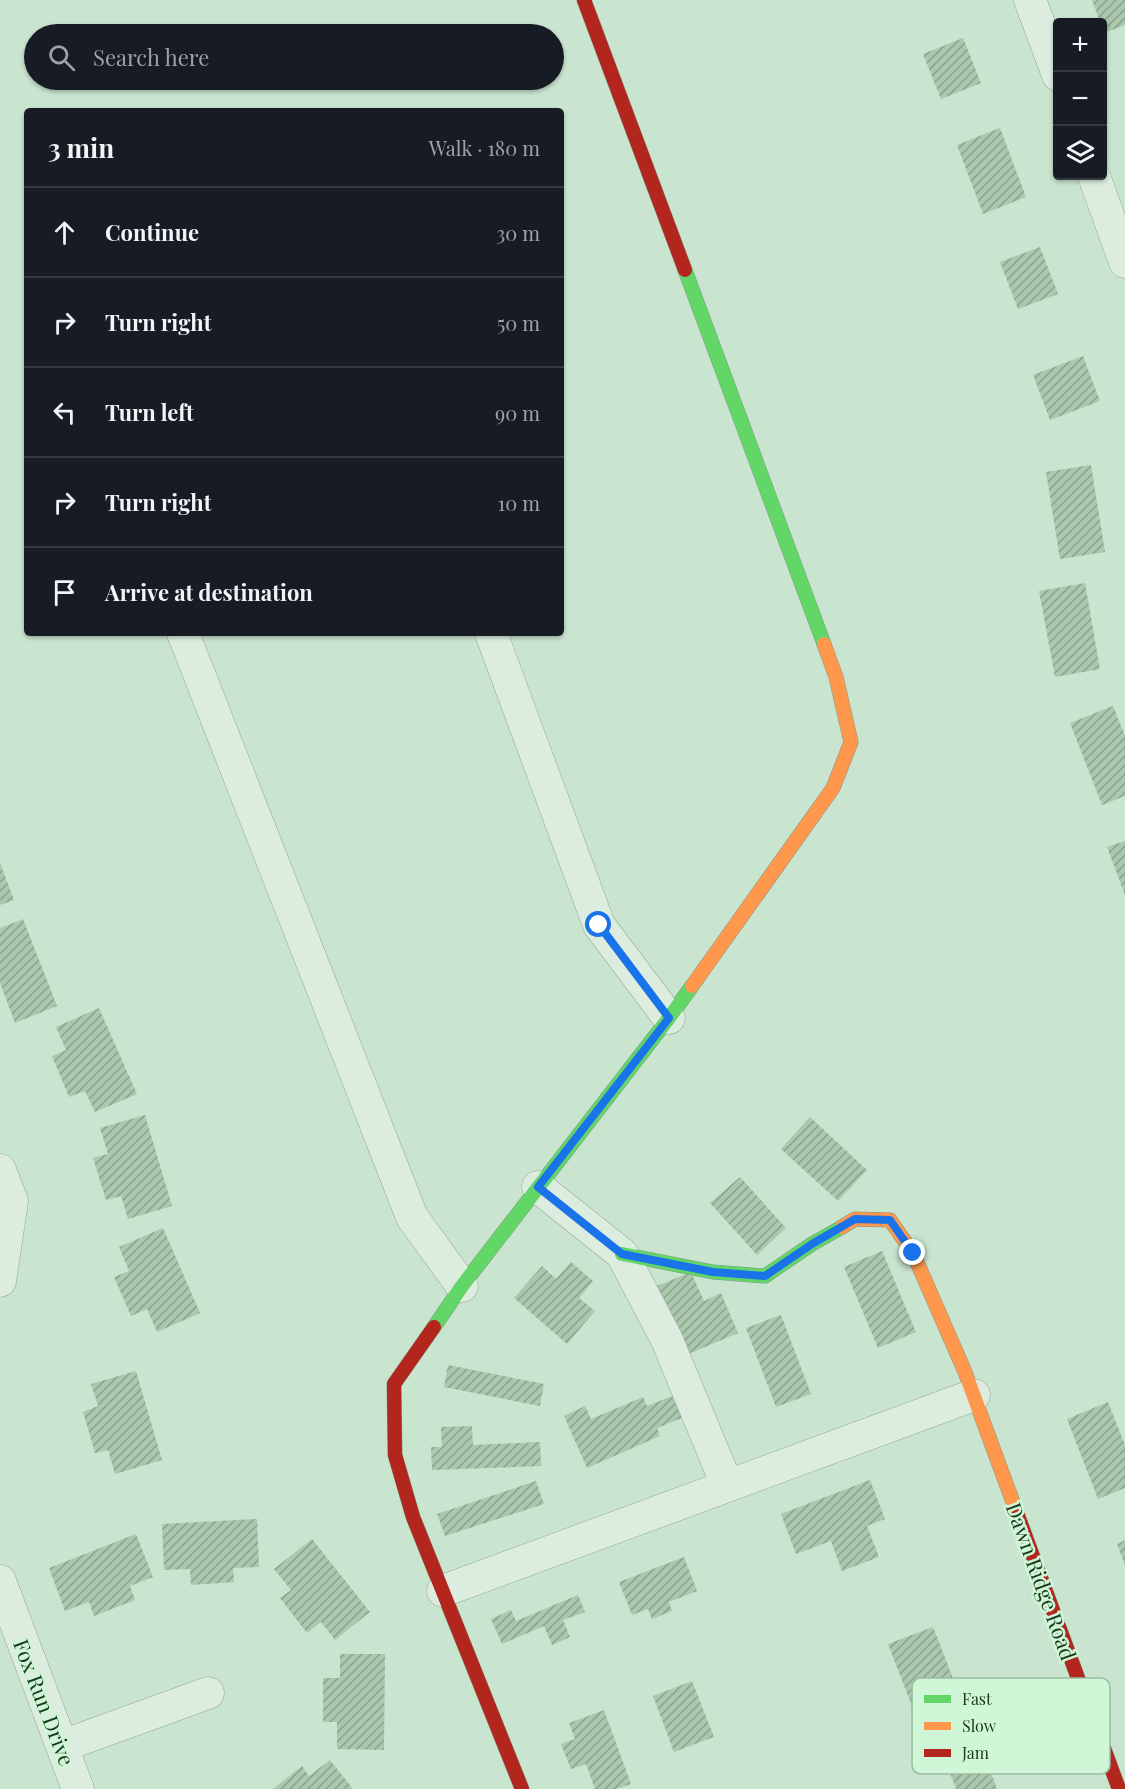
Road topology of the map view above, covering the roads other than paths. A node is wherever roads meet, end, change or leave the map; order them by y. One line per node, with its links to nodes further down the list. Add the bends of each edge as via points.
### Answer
1 (584, 0): 8 (street, via 836,676 851,742 833,788)
2 (1034, 1): 3 (street)
3 (1057, 72)
4 (1095, 180): 5 (street)
5 (1125, 262)
6 (184, 636): 14 (street, via 412,1217)
7 (492, 636): 8 (street, via 599,925)
8 (669, 1018): 10 (street)
9 (0, 1170): 11 (street)
10 (538, 1187): 12 (street); 14 (street)
11 (6, 1204): 13 (street)
12 (622, 1254): 15 (street, Dawn Ridge Road, via 713,1272 765,1276 855,1219 890,1220 913,1253); 16 (street, via 667,1340)
13 (0, 1281)
14 (462, 1286): 18 (street, via 394,1384 395,1455 413,1517)
15 (969, 1384): 16 (street); 19 (street, Dawn Ridge Road)
16 (727, 1485): 18 (street)
17 (0, 1581): 21 (street, Fox Run Drive)
18 (443, 1591): 24 (street)
19 (1078, 1678)
20 (208, 1693): 21 (street)
21 (62, 1746): 23 (street, Fox Run Drive)
22 (1110, 1765): 25 (street, Dawn Ridge Road)
23 (78, 1789)
24 (522, 1789)
25 (1119, 1789)

